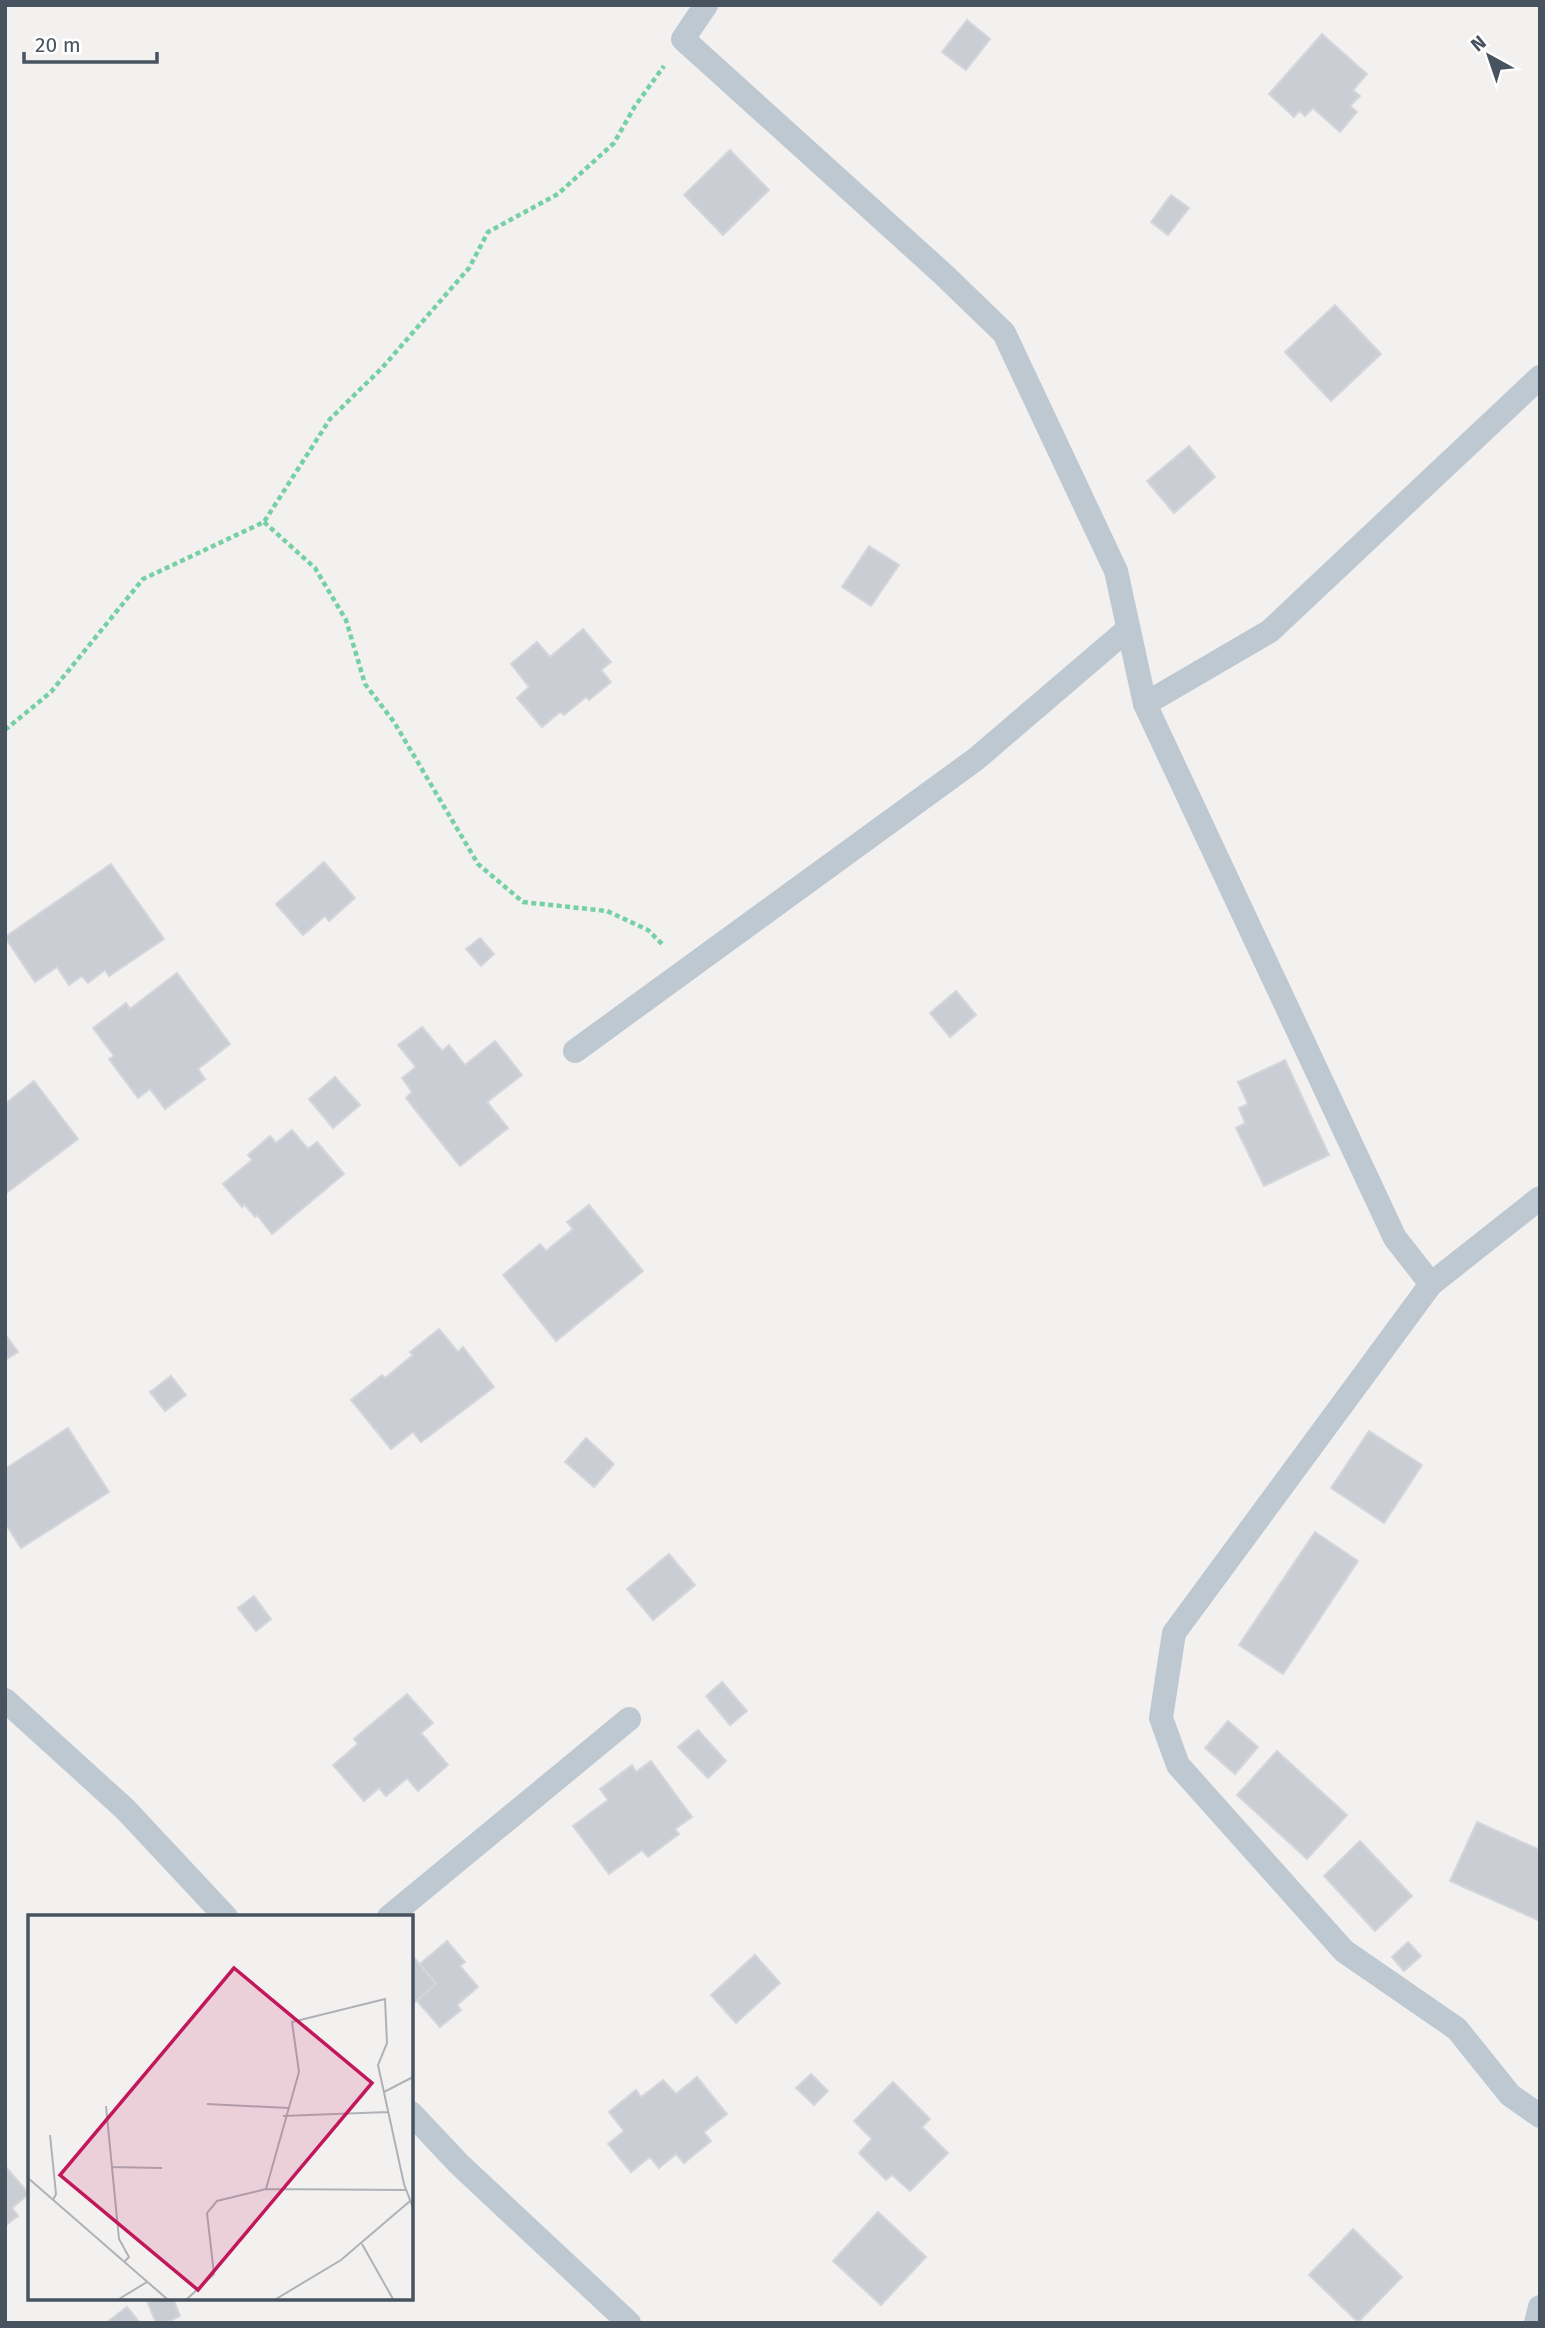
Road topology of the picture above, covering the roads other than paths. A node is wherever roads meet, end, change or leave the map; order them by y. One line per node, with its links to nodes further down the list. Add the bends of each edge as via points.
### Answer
1 (706, 5): 3 (lane, via 683,39 1004,333 1116,571)
2 (1540, 377): 4 (lane, via 1269,631)
3 (1128, 629): 4 (lane); 5 (lane, via 976,759)
4 (1145, 704): 7 (lane, via 1395,1238)
5 (575, 1051)
6 (1540, 1198): 7 (lane)
7 (1431, 1284): 13 (lane, via 1174,1633 1161,1718 1178,1765 1345,1951 1457,2029 1510,2095)
8 (5, 1700): 10 (lane, via 125,1809)
9 (629, 1719): 11 (lane)
10 (224, 1915)
11 (391, 1915)
12 (413, 2115): 15 (lane, via 467,2172)
13 (1540, 2116)
14 (1540, 2307): 16 (lane)
15 (629, 2323)
16 (1536, 2323)

